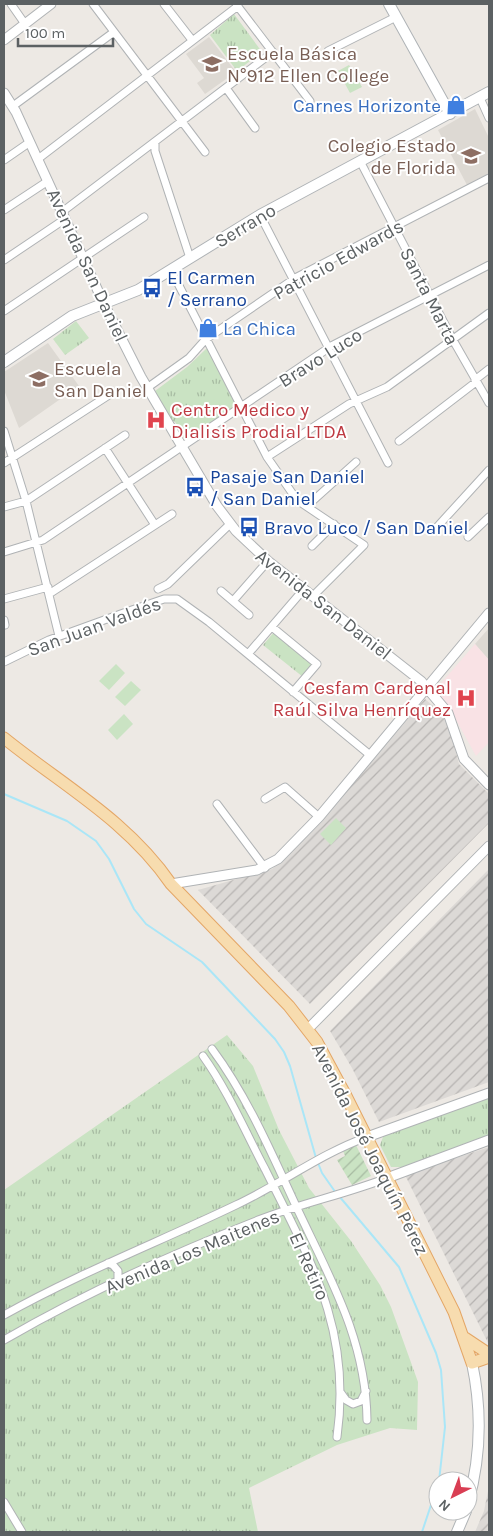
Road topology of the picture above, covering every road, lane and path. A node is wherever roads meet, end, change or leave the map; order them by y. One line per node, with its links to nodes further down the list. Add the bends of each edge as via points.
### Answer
1 (11, 4): 8 (street)
2 (51, 4): 8 (street)
3 (93, 4): 9 (street)
4 (164, 4): 11 (street)
5 (389, 4): 7 (main road)
6 (237, 5): 11 (street); 13 (street)
7 (396, 17): 12 (street); 21 (main road)
8 (25, 24): 10 (street)
9 (114, 32): 14 (street); 20 (street)
10 (4, 40)
11 (192, 40): 14 (street)
12 (328, 51)
13 (273, 52): 15 (street); 19 (street)
14 (148, 76): 23 (street); 28 (street)
15 (226, 88): 23 (street); 24 (street)
16 (4, 92): 20 (street, Avenida San Daniel)
17 (489, 92): 18 (main road, Serrano)
18 (480, 98): 21 (main road, Serrano); 22 (street)
19 (310, 101)
20 (9, 104): 25 (street, Avenida San Daniel)
21 (450, 114): 30 (main road, Serrano)
22 (489, 118)
23 (182, 122): 26 (street); 27 (street)
24 (255, 128)
25 (30, 142): 28 (street, Avenida San Daniel); 29 (street)
26 (155, 144): 35 (street); 39 (street)
27 (205, 152)
28 (38, 159): 32 (street, Avenida San Daniel)
29 (4, 160)
30 (360, 161): 34 (main road, Serrano); 37 (street, Santa Marta)
31 (489, 178): 37 (street, Patricio Edwards)
32 (48, 181): 33 (street); 35 (street, Avenida San Daniel)
33 (4, 210)
34 (260, 215): 39 (main road, Serrano); 43 (street)
35 (64, 216): 38 (street, Avenida San Daniel); 40 (street)
36 (144, 217): 38 (street)
37 (394, 226): 43 (street, Patricio Edwards); 44 (street, Santa Marta)
38 (83, 257): 45 (street, Avenida San Daniel); 46 (street)
39 (190, 258): 42 (main road, Serrano)
40 (4, 260)
41 (489, 265): 44 (street, Bravo Luco)
42 (171, 270): 45 (main road, Serrano, via 138,290); 48 (street)
43 (293, 280): 48 (street, Patricio Edwards); 50 (street)
44 (429, 296): 49 (street, Santa Marta); 50 (street, Bravo Luco)
45 (104, 304): 51 (main road, Serrano, via 72,316); 54 (street, Avenida San Daniel)
46 (4, 311)
47 (489, 314): 49 (street)
48 (206, 339): 54 (street, Patricio Edwards, via 189,358); 58 (street)
49 (453, 340): 53 (street, Santa Marta); 56 (street, via 382,390)
50 (328, 349): 56 (street); 58 (street, Bravo Luco)
51 (4, 362)
52 (489, 369): 53 (street)
53 (475, 381): 57 (street, Santa Marta); 61 (street)
54 (147, 388): 62 (street, Avenida San Daniel)
55 (112, 393): 64 (street)
56 (355, 402): 65 (street); 68 (street)
57 (489, 403)
58 (241, 407): 62 (street, Bravo Luco); 65 (street)
59 (4, 431): 64 (street)
60 (125, 435): 63 (street)
61 (399, 441)
62 (182, 447): 70 (street, Bravo Luco); 76 (street, Avenida San Daniel)
63 (105, 448): 70 (street); 71 (street)
64 (13, 458): 67 (street); 71 (street)
65 (268, 458): 72 (street, via 289,491)
66 (356, 462): 72 (street)
67 (4, 463)
68 (388, 463)
69 (489, 470): 79 (street)
70 (128, 483): 78 (street); 81 (street, Bravo Luco)
71 (26, 501): 73 (street); 81 (street)
72 (307, 506): 77 (street)
73 (4, 507)
74 (172, 514): 78 (street)
75 (489, 517): 80 (street)
76 (230, 524): 84 (street, Avenida San Daniel); 85 (street, via 168,584)
77 (334, 524): 82 (street); 89 (street, via 364,545)
78 (155, 525): 87 (street)
79 (437, 527)
80 (468, 537)
81 (36, 544): 83 (street, Bravo Luco); 87 (street)
82 (312, 546)
83 (4, 552)
84 (268, 561): 86 (street, Avenida San Daniel); 91 (street)
85 (158, 589)
86 (304, 589): 89 (street, Avenida San Daniel); 94 (street)
87 (48, 591): 90 (street); 95 (street)
88 (222, 591): 91 (street)
89 (313, 596): 98 (street, Avenida San Daniel)
90 (4, 599)
91 (233, 601): 93 (street)
92 (489, 613): 98 (street)
93 (250, 615)
94 (272, 627): 96 (street); 99 (street, via 317,664)
95 (59, 636): 96 (street, San Juan Valdés, via 172,598 183,601); 97 (street, San Juan Valdés)
96 (248, 654): 99 (street, San Juan Valdés)
97 (4, 662)
98 (427, 688): 101 (street); 102 (street, Avenida San Daniel, via 448,713 464,759)
99 (293, 692): 101 (street, San Juan Valdés)
100 (4, 738): 108 (main road, Avenida José Joaquín Pérez, via 96,805 156,864)
101 (370, 755): 105 (street)
102 (489, 785)
103 (265, 799): 105 (street, via 285,787)
104 (217, 804): 107 (street)
105 (319, 817): 107 (street, via 288,851)
106 (489, 846): 109 (street)
107 (265, 868): 108 (street)
108 (171, 884): 109 (main road, Avenida José Joaquín Pérez)
109 (308, 1029): 115 (main road, Avenida José Joaquín Pérez, via 329,1061)
110 (212, 1048): 112 (street, El Retiro)
111 (202, 1056): 113 (street, El Retiro)
112 (222, 1062): 113 (street, via 216,1062); 117 (street, El Retiro)
113 (211, 1068): 119 (street, El Retiro)
114 (489, 1093): 115 (street)
115 (367, 1137): 117 (street, Avenida Los Maitenes, via 332,1151); 118 (main road, Avenida José Joaquín Pérez)
116 (489, 1140): 118 (street)
117 (283, 1178): 119 (street, Avenida Los Maitenes); 120 (street, El Retiro)
118 (387, 1178): 120 (street, Avenida Los Maitenes); 125 (main road, Avenida José Joaquín Pérez)
119 (273, 1186): 121 (street, El Retiro); 122 (street, Avenida Los Maitenes)
120 (297, 1208): 121 (street, Avenida Los Maitenes); 129 (street, El Retiro, via 350,1322)
121 (285, 1211): 123 (street, Avenida Los Maitenes); 130 (street, El Retiro, via 329,1310 337,1346)
122 (108, 1263): 123 (street, via 118,1271); 124 (street, Avenida Los Maitenes)
123 (114, 1284): 126 (street, Avenida Los Maitenes)
124 (4, 1315)
125 (465, 1338): 127 (main road); 128 (main road, Avenida José Joaquín Pérez)
126 (4, 1340)
127 (489, 1356): 128 (main road)
128 (472, 1363): 133 (main road, Avenida José Joaquín Pérez, via 479,1439)
129 (366, 1391): 130 (street, via 361,1400 353,1404); 131 (street, El Retiro)
130 (341, 1393): 132 (street, El Retiro)
131 (367, 1420)
132 (336, 1437)
133 (475, 1471)
134 (4, 1502): 135 (street)
135 (22, 1532)

